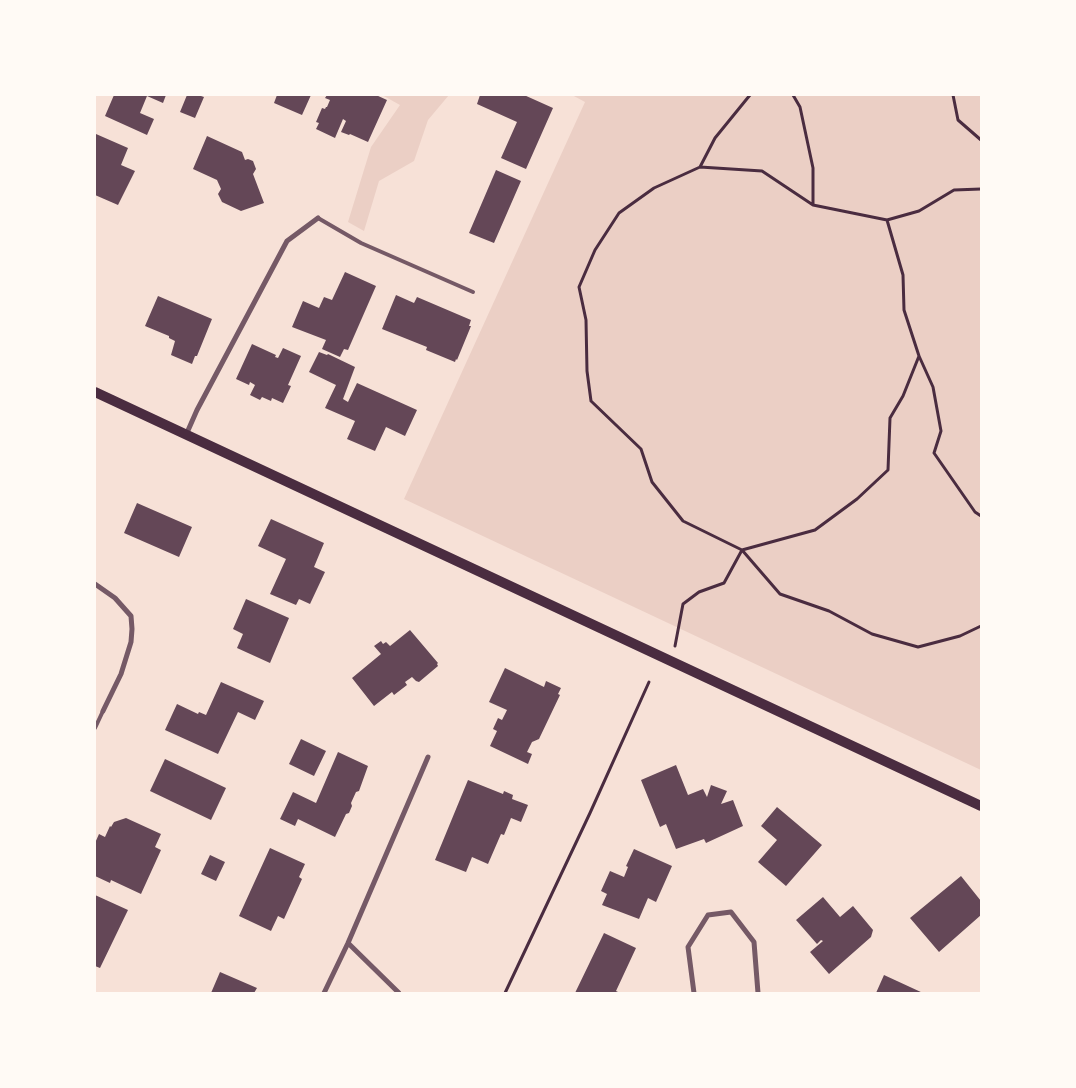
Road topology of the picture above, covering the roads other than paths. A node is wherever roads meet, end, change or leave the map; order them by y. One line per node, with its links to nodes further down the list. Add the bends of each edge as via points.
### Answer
1 (318, 218): 2 (lane, via 361,243); 4 (street, via 286,241)
2 (474, 292)
3 (95, 392): 4 (main road)
4 (186, 435): 9 (main road)
5 (95, 584): 6 (street, via 115,598 131,616 132,629 121,674)
6 (103, 711): 7 (lane)
7 (95, 728)
8 (428, 757): 10 (street)
9 (981, 806)
10 (348, 944): 11 (street); 12 (street)
11 (324, 993)
12 (399, 993)
13 (694, 993): 14 (street, via 688,947 708,915 731,912 754,942)
14 (758, 993)

